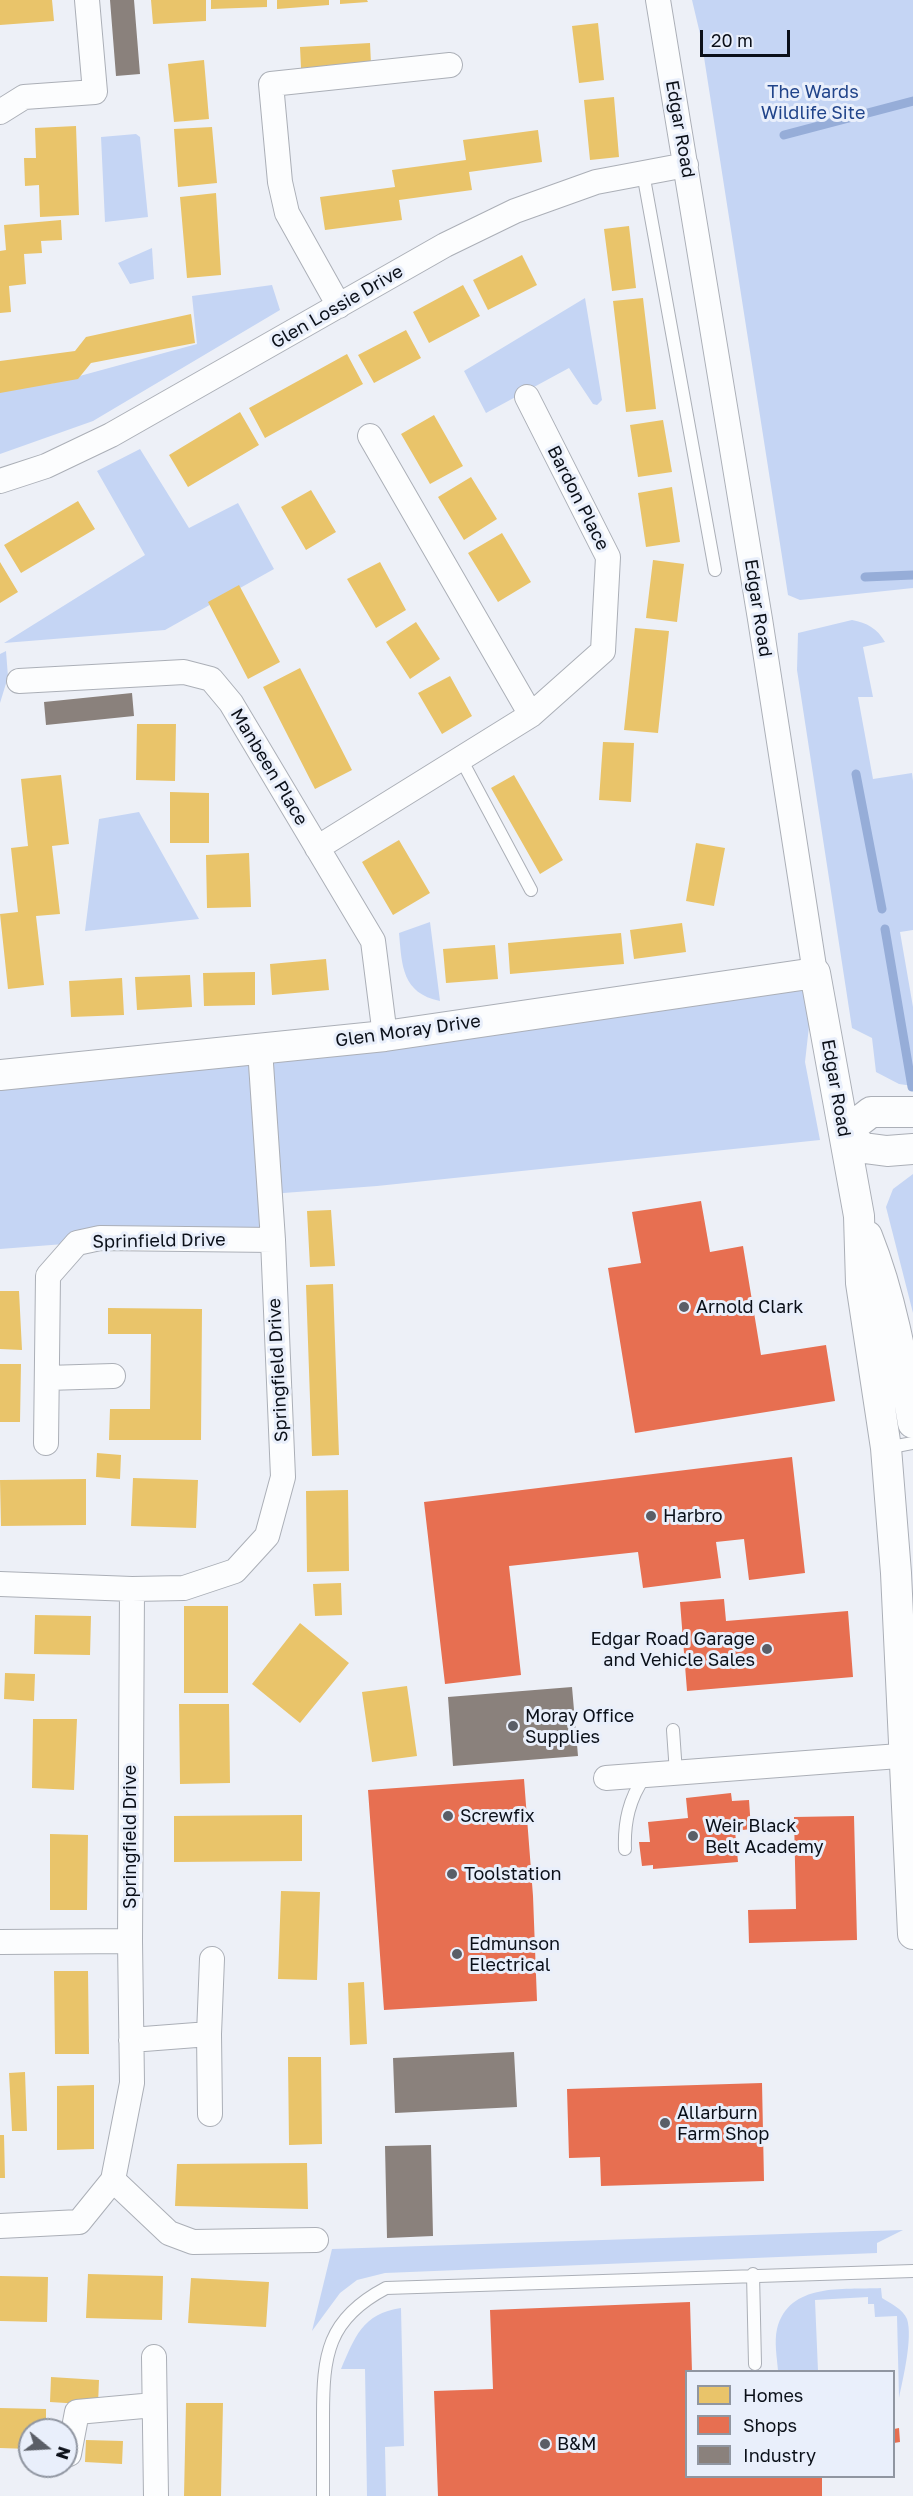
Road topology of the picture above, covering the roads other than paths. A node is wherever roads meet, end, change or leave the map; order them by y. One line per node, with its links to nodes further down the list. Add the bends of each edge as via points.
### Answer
1 (87, 0): 4 (street, via 95,92 24,97)
2 (658, 0): 5 (street, Edgar Road)
3 (450, 65): 7 (street, via 272,84 280,182 287,213)
4 (0, 112)
5 (686, 165): 6 (street, Glen Lossie Drive); 17 (street, Edgar Road)
6 (643, 173): 7 (street, Glen Lossie Drive, via 596,182 515,210); 11 (lane)
7 (339, 306): 10 (street, Glen Lossie Drive, via 111,435 46,466)
8 (527, 397): 13 (street, Bardon Place, via 608,558 603,651)
9 (370, 436): 13 (street)
10 (0, 481)
11 (715, 570)
12 (19, 681): 15 (street, Manbeen Place, via 184,672 211,679 231,703)
13 (531, 715): 14 (street, Bardon Place)
14 (461, 759): 15 (street, Bardon Place); 16 (lane)
15 (318, 848): 18 (street, Manbeen Place, via 373,941)
16 (531, 890)
17 (815, 973): 18 (street, Glen Moray Drive); 21 (street, Edgar Road)
18 (385, 1036): 19 (street, Glen Moray Drive)
19 (260, 1049): 20 (street, Glen Moray Drive); 27 (street, Springfield Drive)
20 (0, 1075)
21 (837, 1090): 22 (street); 24 (street, Edgar Road)
22 (871, 1112): 23 (street); 24 (street)
23 (913, 1112)
24 (844, 1133): 25 (street, via 864,1148); 26 (street, Edgar Road)
25 (900, 1150): 26 (street, via 872,1163)
26 (856, 1203): 30 (street, Edgar Road, via 882,1274); 32 (street, Edgar Road, via 861,1283)
27 (273, 1240): 29 (street, Sprinfield Drive, via 100,1238 77,1243 48,1276); 34 (street, Springfield Drive, via 283,1477 267,1536 235,1571 184,1588)
28 (113, 1376): 29 (street)
29 (47, 1378): 31 (street, Sprinfield Drive)
30 (913, 1423)
31 (46, 1443)
32 (900, 1445): 36 (street, Edgar Road, via 896,1573)
33 (0, 1584): 34 (street, Springfield Drive)
34 (132, 1589): 42 (street, Springfield Drive)
35 (673, 1730): 37 (lane)
36 (909, 1755): 37 (street); 41 (street, Edgar Road)
37 (676, 1773): 38 (street)
38 (645, 1775): 39 (street); 40 (lane, via 628,1810)
39 (606, 1778)
40 (624, 1849)
41 (913, 1934)
42 (130, 1941): 43 (street); 46 (street, Springfield Drive)
43 (0, 1942)
44 (212, 1959): 45 (street)
45 (209, 2034): 46 (street); 47 (street)
46 (131, 2040): 48 (street, Springfield Drive, via 132,2083)
47 (210, 2114)
48 (113, 2180): 49 (street, Springfield Drive, via 79,2222); 50 (street, via 169,2233 193,2242)
49 (0, 2226)
50 (316, 2240)
51 (913, 2271): 52 (lane)
52 (753, 2274): 54 (lane); 58 (lane, via 386,2288 358,2305 347,2318 325,2361)
53 (154, 2357): 55 (street)
54 (755, 2364)
55 (154, 2404): 56 (street, via 77,2412); 57 (street)
56 (76, 2418)
57 (156, 2496)
58 (323, 2496)

